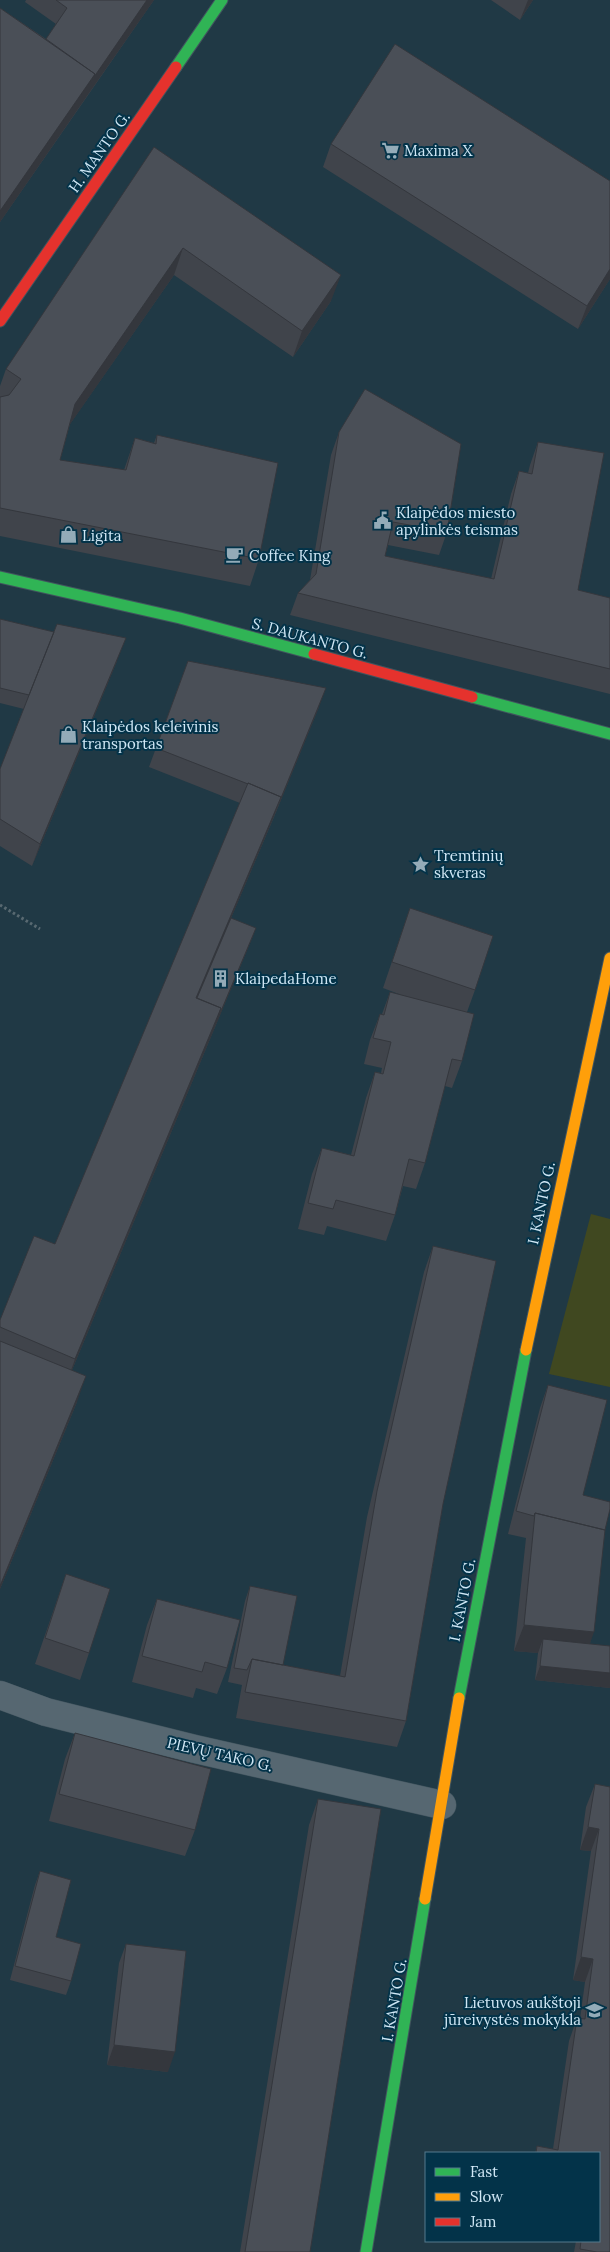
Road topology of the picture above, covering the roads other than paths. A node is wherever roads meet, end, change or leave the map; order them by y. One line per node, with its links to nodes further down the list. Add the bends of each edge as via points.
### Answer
1 (222, 0): 2 (street, H. MANTO G.)
2 (0, 321)
3 (0, 577): 4 (street, S. DAUKANTO G., via 180,618)
4 (610, 734)
5 (610, 958): 7 (street, I. KANTO G., via 535,1304 460,1691)
6 (0, 1694): 7 (street, PIEVŲ TAKO G., via 55,1714)
7 (442, 1805): 8 (street, I. KANTO G.)
8 (366, 2252)

